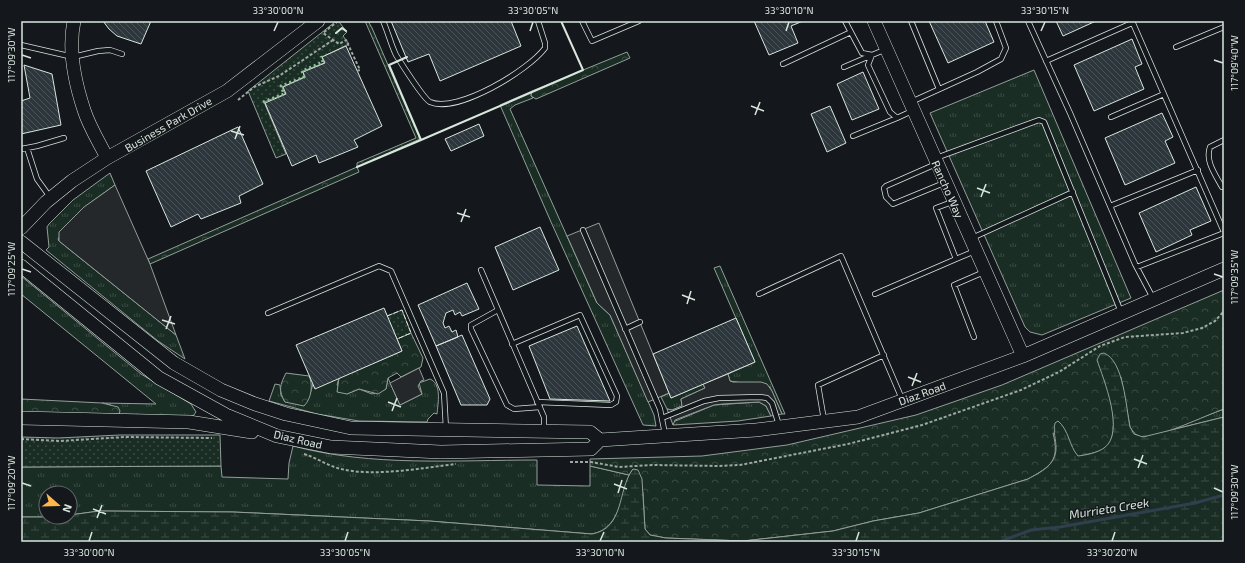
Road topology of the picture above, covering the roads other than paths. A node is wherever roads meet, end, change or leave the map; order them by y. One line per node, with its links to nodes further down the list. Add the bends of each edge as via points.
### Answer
1 (74, 21): 20 (main road)
2 (318, 21): 34 (main road, Business Park Drive, via 227,91)
3 (383, 21): 4 (lane, via 396,56 423,96 431,102 444,103 456,102 483,93 527,67 545,48)
4 (538, 21)
5 (582, 21): 6 (lane, via 592,42)
6 (639, 21)
7 (845, 21): 14 (lane)
8 (874, 21): 17 (main road, Rancho Way)
9 (911, 21): 24 (lane)
10 (996, 21): 24 (lane, via 1006,48 1001,59)
11 (1028, 21): 21 (lane)
12 (1132, 22): 21 (lane); 25 (lane)
13 (1224, 27): 16 (lane)
14 (851, 32): 19 (lane, via 862,53); 22 (lane)
15 (21, 45): 20 (lane)
16 (1176, 47)
17 (887, 49): 19 (lane); 26 (main road, Rancho Way)
18 (122, 54): 20 (lane, via 110,50)
19 (872, 55): 23 (lane); 28 (lane, via 868,65 890,112)
20 (73, 57): 34 (main road, via 84,111)
21 (1046, 61): 42 (lane)
22 (783, 64)
23 (844, 67)
24 (939, 89): 26 (lane)
25 (1164, 94): 27 (lane); 36 (lane)
26 (912, 107): 28 (lane); 35 (main road, Rancho Way)
27 (1111, 117)
28 (897, 118): 29 (lane)
29 (853, 136)
30 (64, 138): 32 (lane)
31 (1224, 140): 38 (lane, via 1210,147 1208,152 1209,162)
32 (27, 148): 33 (lane); 40 (lane, via 37,179)
33 (21, 149)
34 (107, 158): 40 (main road, Business Park Drive)
35 (936, 161): 37 (main road, Rancho Way); 37 (lane, via 917,173 886,186 886,197 893,204); 39 (lane, via 1041,119)
36 (1198, 170): 42 (lane); 45 (lane)
37 (946, 182): 41 (main road, Rancho Way)
38 (1224, 187)
39 (1073, 192): 47 (lane); 59 (lane)
40 (51, 198): 43 (main road, Business Park Drive)
41 (954, 202): 47 (main road, Rancho Way); 48 (lane, via 936,208)
42 (1110, 206): 50 (lane)
43 (21, 228)
44 (583, 230): 61 (lane)
45 (1224, 233): 50 (lane)
46 (21, 242): 72 (main road, Diaz Road, via 174,363 221,390 286,414 351,428)
47 (973, 244): 48 (lane); 53 (main road, Rancho Way)
48 (956, 259): 55 (lane)
49 (21, 266): 75 (main road, Diaz Road, via 159,378 226,415)
50 (1136, 267): 56 (lane)
51 (1224, 269): 56 (main road, Diaz Road)
52 (481, 270): 57 (lane)
53 (985, 271): 62 (lane, via 954,285); 65 (main road, Rancho Way)
54 (759, 294): 64 (lane, via 841,256)
55 (875, 294)
56 (1153, 300): 59 (main road, Diaz Road)
57 (498, 310): 63 (lane); 67 (lane, via 471,325 471,330 507,405 514,408)
58 (268, 313): 72 (lane, via 379,266 391,271 444,393)
59 (1122, 314): 65 (main road, Diaz Road)
60 (640, 322): 61 (lane)
61 (625, 329): 69 (lane)
62 (974, 337)
63 (512, 344): 67 (lane); 67 (lane, via 580,315 617,396 616,402 611,405)
64 (884, 355): 66 (lane); 70 (lane, via 818,385)
65 (1023, 356): 66 (main road, Diaz Road)
66 (903, 400): 70 (main road, Diaz Road, via 858,417)
67 (538, 404): 73 (lane, via 544,417)
68 (21, 418): 75 (main road, via 189,422)
69 (662, 418): 71 (lane, via 712,400 760,397 772,403); 74 (lane)
70 (824, 421): 71 (main road, Diaz Road)
71 (779, 427): 74 (main road, Diaz Road)
72 (446, 430): 73 (main road, Diaz Road)
73 (544, 432): 76 (main road, Diaz Road, via 590,432)
74 (665, 435): 76 (main road, Diaz Road)
75 (276, 436): 76 (main road, Diaz Road, via 331,447 441,452 591,449)
76 (600, 440)

